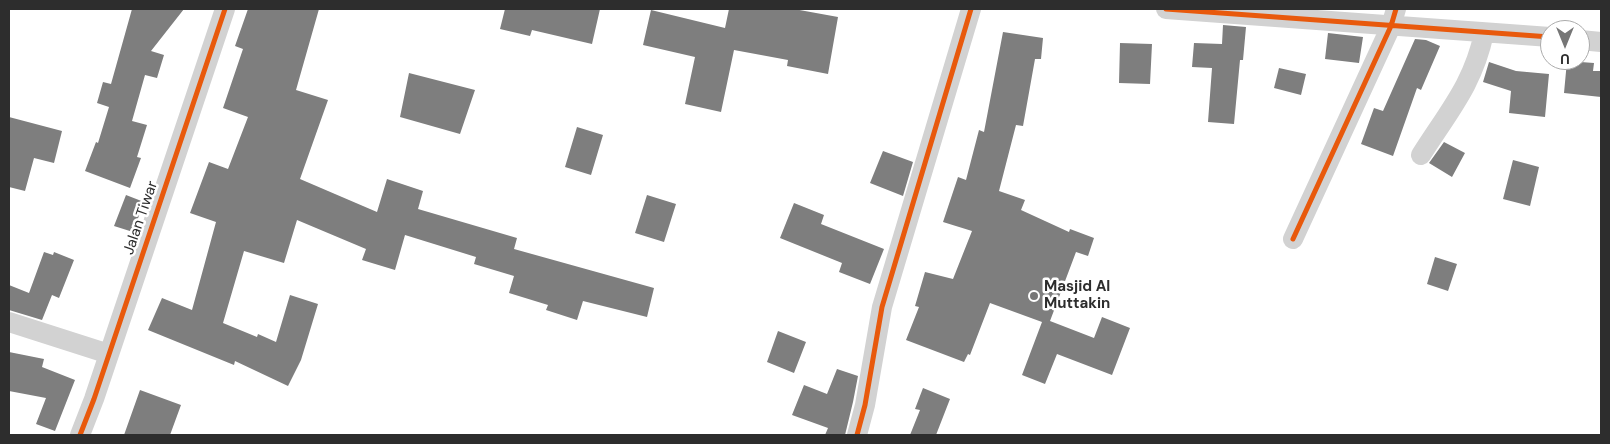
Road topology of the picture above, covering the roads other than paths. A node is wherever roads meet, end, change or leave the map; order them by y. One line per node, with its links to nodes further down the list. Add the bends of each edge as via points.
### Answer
1 (225, 9): 11 (street, Jalan Tiwar)
2 (971, 9): 13 (street, via 882,307)
3 (1166, 9): 4 (street)
4 (1271, 12): 5 (street)
5 (1393, 17): 6 (street); 9 (street)
6 (1484, 33): 7 (street); 8 (street, via 1472,75 1453,110)
7 (1540, 36)
8 (1421, 155)
9 (1293, 239)
10 (9, 322): 11 (street)
11 (109, 354): 12 (street, Jalan Tiwar)
12 (80, 435)
13 (857, 435)

